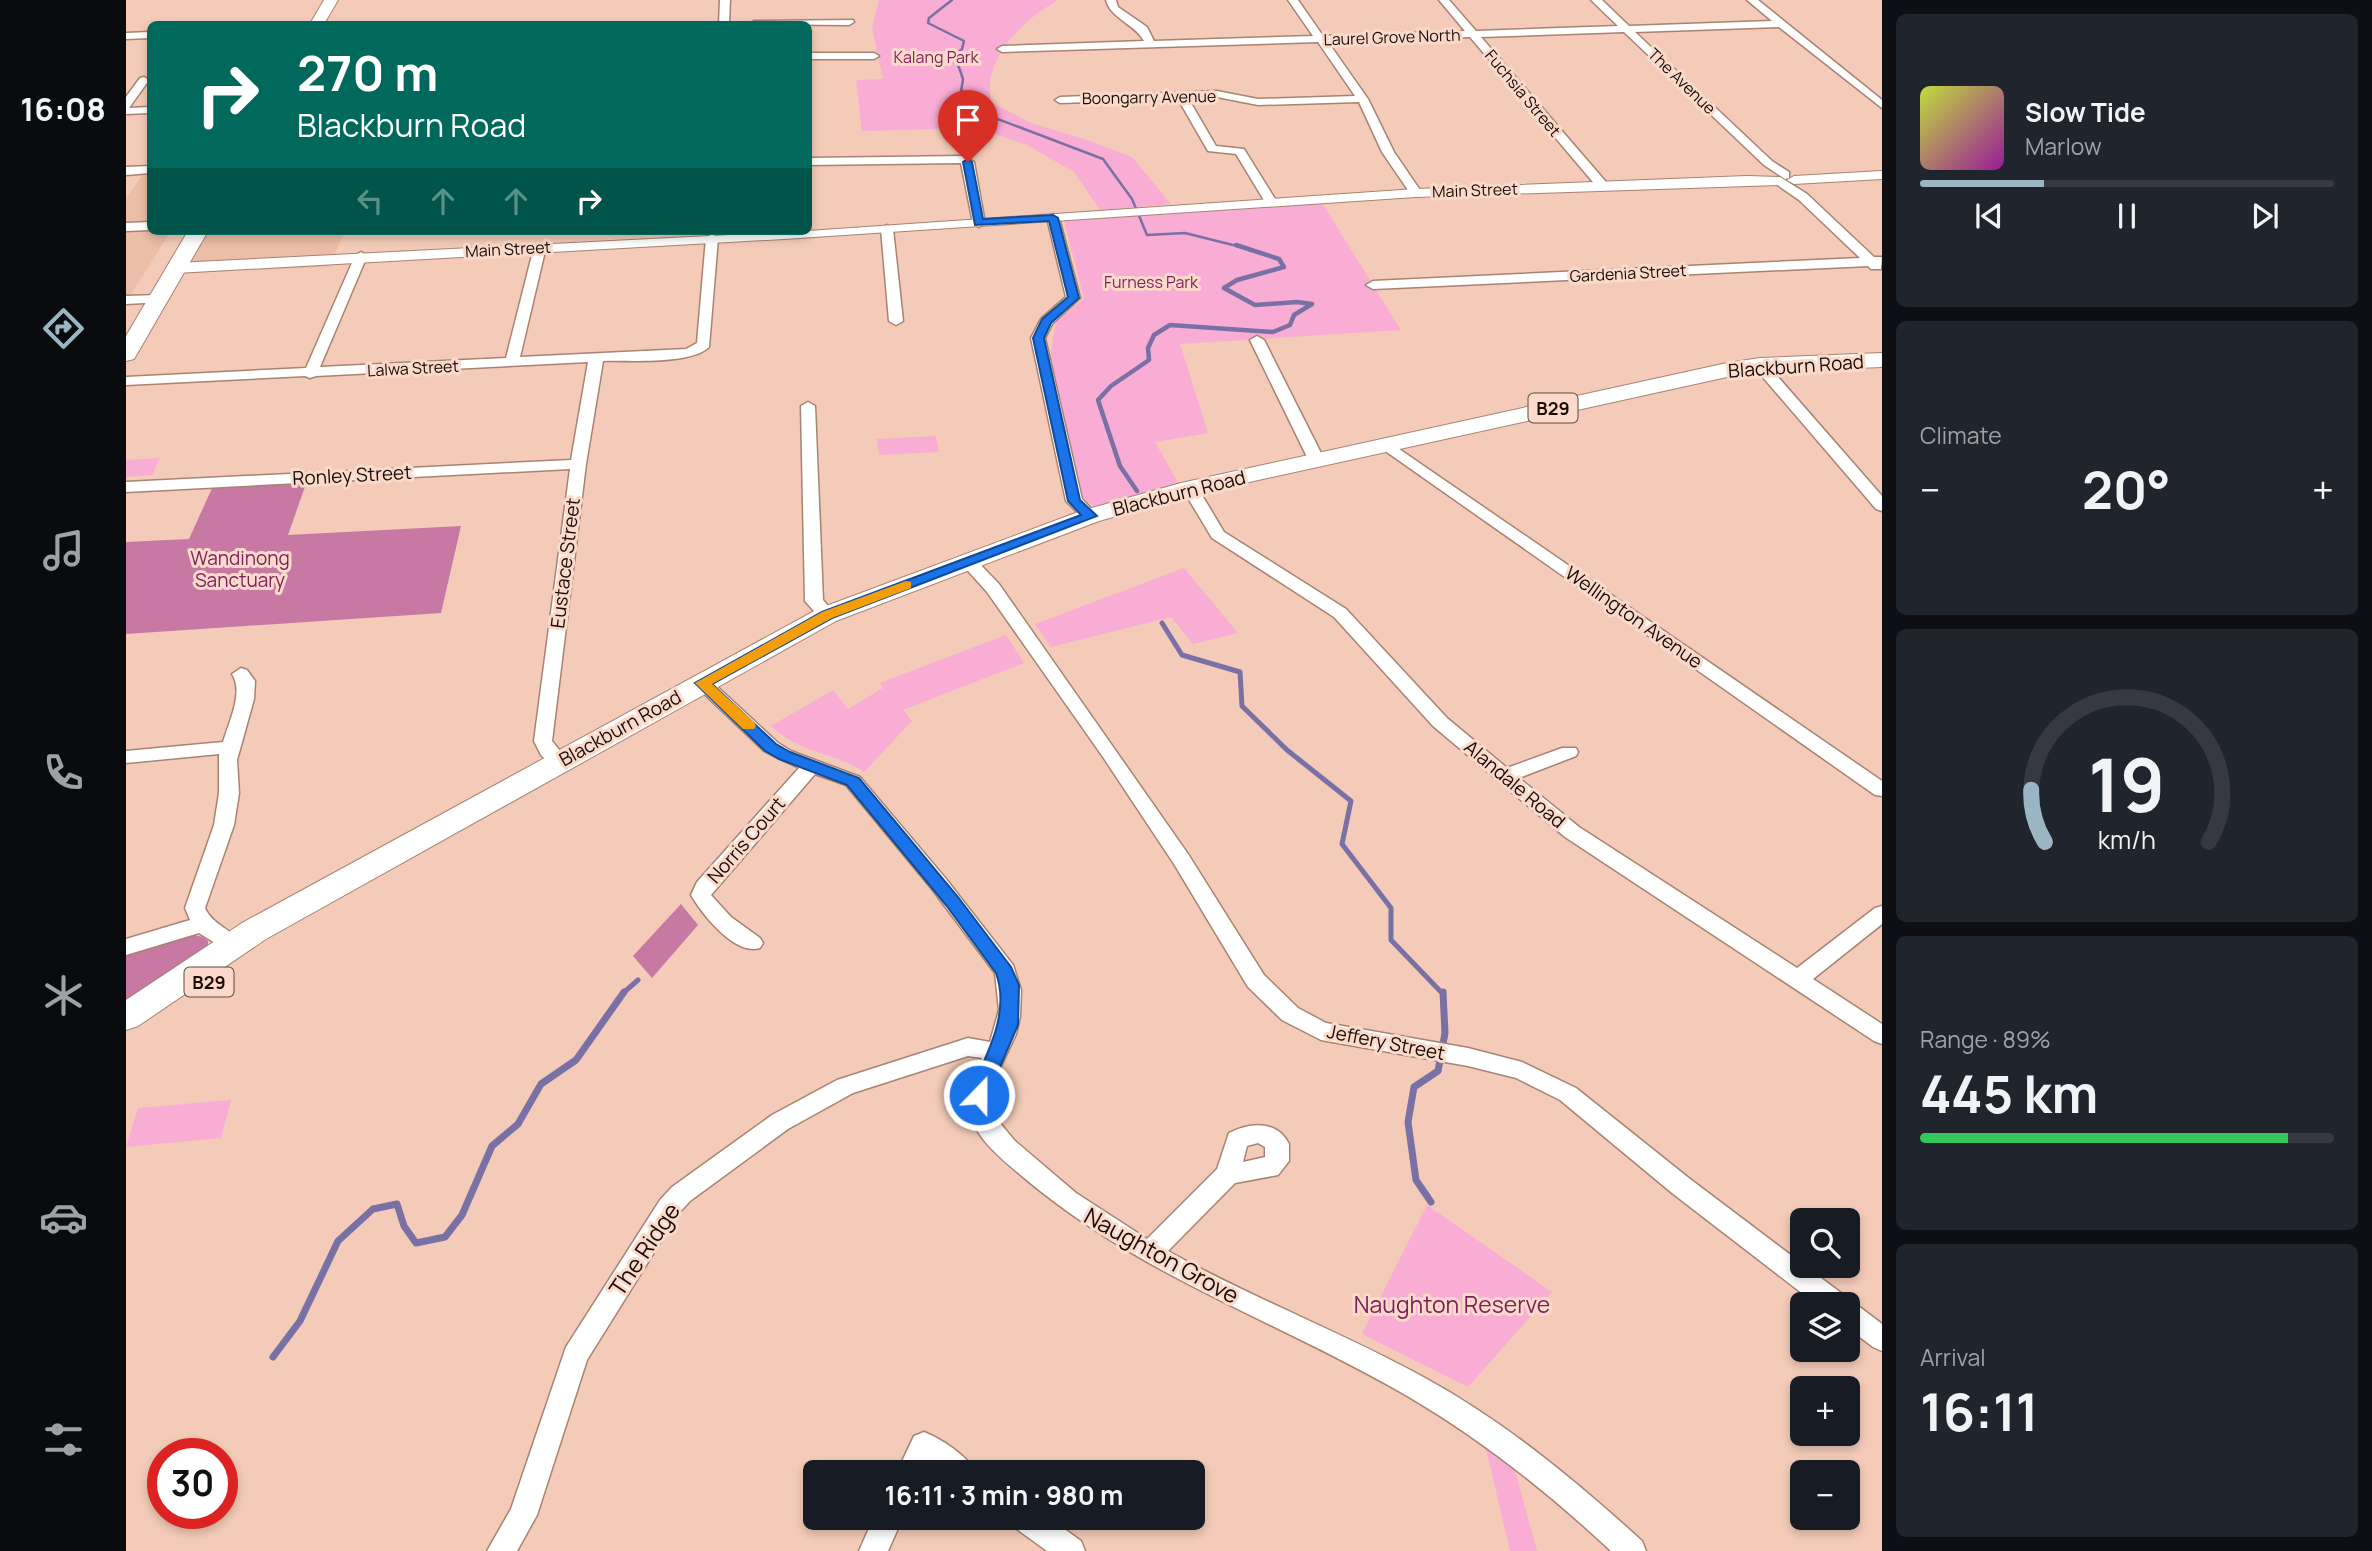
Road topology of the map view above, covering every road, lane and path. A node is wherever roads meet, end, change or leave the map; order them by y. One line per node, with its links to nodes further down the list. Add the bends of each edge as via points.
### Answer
1 (319, 0): 9 (main road)
2 (331, 0): 10 (main road)
3 (725, 0): 11 (street)
4 (1111, 0): 20 (street, via 1113,8 1143,29)
5 (1293, 0): 19 (street)
6 (1444, 0): 16 (street, Fuchsia Street)
7 (1596, 0): 15 (street, The Avenue)
8 (1752, 0): 14 (street)
9 (307, 21)
10 (319, 21)
11 (724, 21)
12 (849, 22): 13 (street)
13 (812, 23)
14 (1782, 24): 15 (street, Laurel Grove North); 29 (street)
15 (1629, 30): 16 (street, Laurel Grove North); 36 (street, The Avenue)
16 (1473, 34): 19 (street, Laurel Grove North); 37 (street, Fuchsia Street)
17 (147, 35): 18 (street)
18 (126, 36)
19 (1319, 39): 20 (street, Laurel Grove North); 26 (street)
20 (1151, 45): 21 (street, Laurel Grove North)
21 (1002, 49)
22 (812, 56): 23 (street)
23 (874, 57)
24 (144, 80): 28 (street)
25 (1181, 95): 26 (street, Boongarry Avenue, via 1217,94 1258,102); 27 (street, Boongarry Avenue); 39 (street, via 1212,149 1240,151)
26 (1363, 99): 38 (street, via 1388,152)
27 (1060, 100)
28 (126, 105)
29 (1882, 105)
30 (147, 110): 31 (street)
31 (126, 111)
32 (812, 162): 41 (street, via 964,159)
33 (147, 170): 34 (street)
34 (126, 172)
35 (1882, 175): 36 (street, Main Street)
36 (1782, 176): 37 (street, Main Street); 52 (street, The Avenue)
37 (1602, 186): 38 (street, Main Street)
38 (1416, 193): 39 (street, Main Street)
39 (1271, 202): 40 (street, Main Street)
40 (1053, 218): 41 (street, Main Street); 74 (street, via 1073,298 1046,322 1038,338 1074,501)
41 (979, 223): 44 (street, Main Street)
42 (147, 226): 43 (street)
43 (126, 227)
44 (887, 229): 45 (street, Main Street); 58 (street)
45 (812, 232)
46 (178, 235): 53 (main road)
47 (195, 235): 53 (main road)
48 (755, 235): 49 (street, Main Street)
49 (712, 238): 50 (street, Main Street); 61 (street, Lalwa Street, via 704,344 688,353)
50 (540, 247): 51 (street, Main Street); 63 (street)
51 (361, 256): 53 (street, Main Street); 65 (street)
52 (1876, 261): 54 (street, The Avenue); 55 (street, Gardenia Street)
53 (171, 266): 56 (main road); 57 (main road)
54 (1882, 272)
55 (1373, 285)
56 (158, 299): 57 (street); 60 (main road)
57 (129, 306)
58 (896, 321)
59 (1257, 340): 69 (street)
60 (126, 354)
61 (596, 359): 63 (street, Lalwa Street); 70 (street, Eustace Street)
62 (1882, 360): 64 (main road, Blackburn Road / B29)
63 (512, 363): 65 (street, Lalwa Street)
64 (1760, 365): 68 (main road, Blackburn Road / B29); 73 (street)
65 (310, 373): 66 (street, Lalwa Street)
66 (126, 381)
67 (808, 406): 76 (street, via 814,601)
68 (1386, 445): 69 (main road, Blackburn Road / B29); 85 (street, Wellington Avenue)
69 (1316, 459): 72 (main road, Blackburn Road / B29)
70 (578, 464): 71 (street, Ronley Street); 82 (street, Eustace Street, via 543,741)
71 (126, 486)
72 (1190, 488): 74 (main road, Blackburn Road / B29); 84 (street, Alandale Road, via 1218,535 1340,613 1440,722)
73 (1882, 506)
74 (1090, 516): 75 (main road, Blackburn Road / B29)
75 (968, 562): 76 (main road, Blackburn Road / B29); 99 (street, Jeffery Street, via 993,588 1110,753 1255,981 1290,1014 1321,1031 1522,1071 1568,1094)
76 (827, 615): 78 (main road, Blackburn Road / B29)
77 (241, 674): 79 (street, via 246,681 245,699)
78 (703, 683): 82 (main road, Blackburn Road / B29); 83 (street, Naughton Grove, via 771,747)
79 (230, 747): 81 (street); 87 (street, via 224,825 195,908)
80 (1569, 752): 84 (street)
81 (126, 757)
82 (559, 762): 90 (main road, Blackburn Road / B29, via 343,883)
83 (812, 765): 88 (street, Norris Court, via 701,895 730,928); 96 (street, Naughton Grove, via 846,777 859,788 1005,971 1010,985 1008,1025)
84 (1507, 775): 91 (street, Alandale Road, via 1572,832)
85 (1882, 790)
86 (1882, 913): 91 (street)
87 (202, 923): 89 (street); 90 (street)
88 (751, 943)
89 (126, 947)
90 (239, 950): 92 (main road, Blackburn Road / B29); 93 (main road, Blackburn Road / B29)
91 (1798, 979): 94 (street, Alandale Road)
92 (204, 985): 93 (main road); 95 (main road, Blackburn Road / B29)
93 (135, 1010)
94 (1882, 1035)
95 (126, 1038)
96 (996, 1052): 98 (street, Naughton Grove, via 979,1095 987,1127 1074,1206); 106 (street, The Ridge, via 968,1048 845,1086 780,1122 681,1194 575,1355 523,1514)
97 (1228, 1174): 98 (street)
98 (1149, 1253): 109 (street, Naughton Grove, via 1352,1354 1474,1423 1581,1504)
99 (1820, 1292)
100 (1860, 1322): 101 (street)
101 (1882, 1339)
102 (917, 1460): 103 (street, via 924,1445)
103 (945, 1460)
104 (883, 1530): 107 (street)
105 (1042, 1530): 108 (street)
106 (501, 1551)
107 (873, 1551)
108 (1071, 1551)
109 (1632, 1551)

